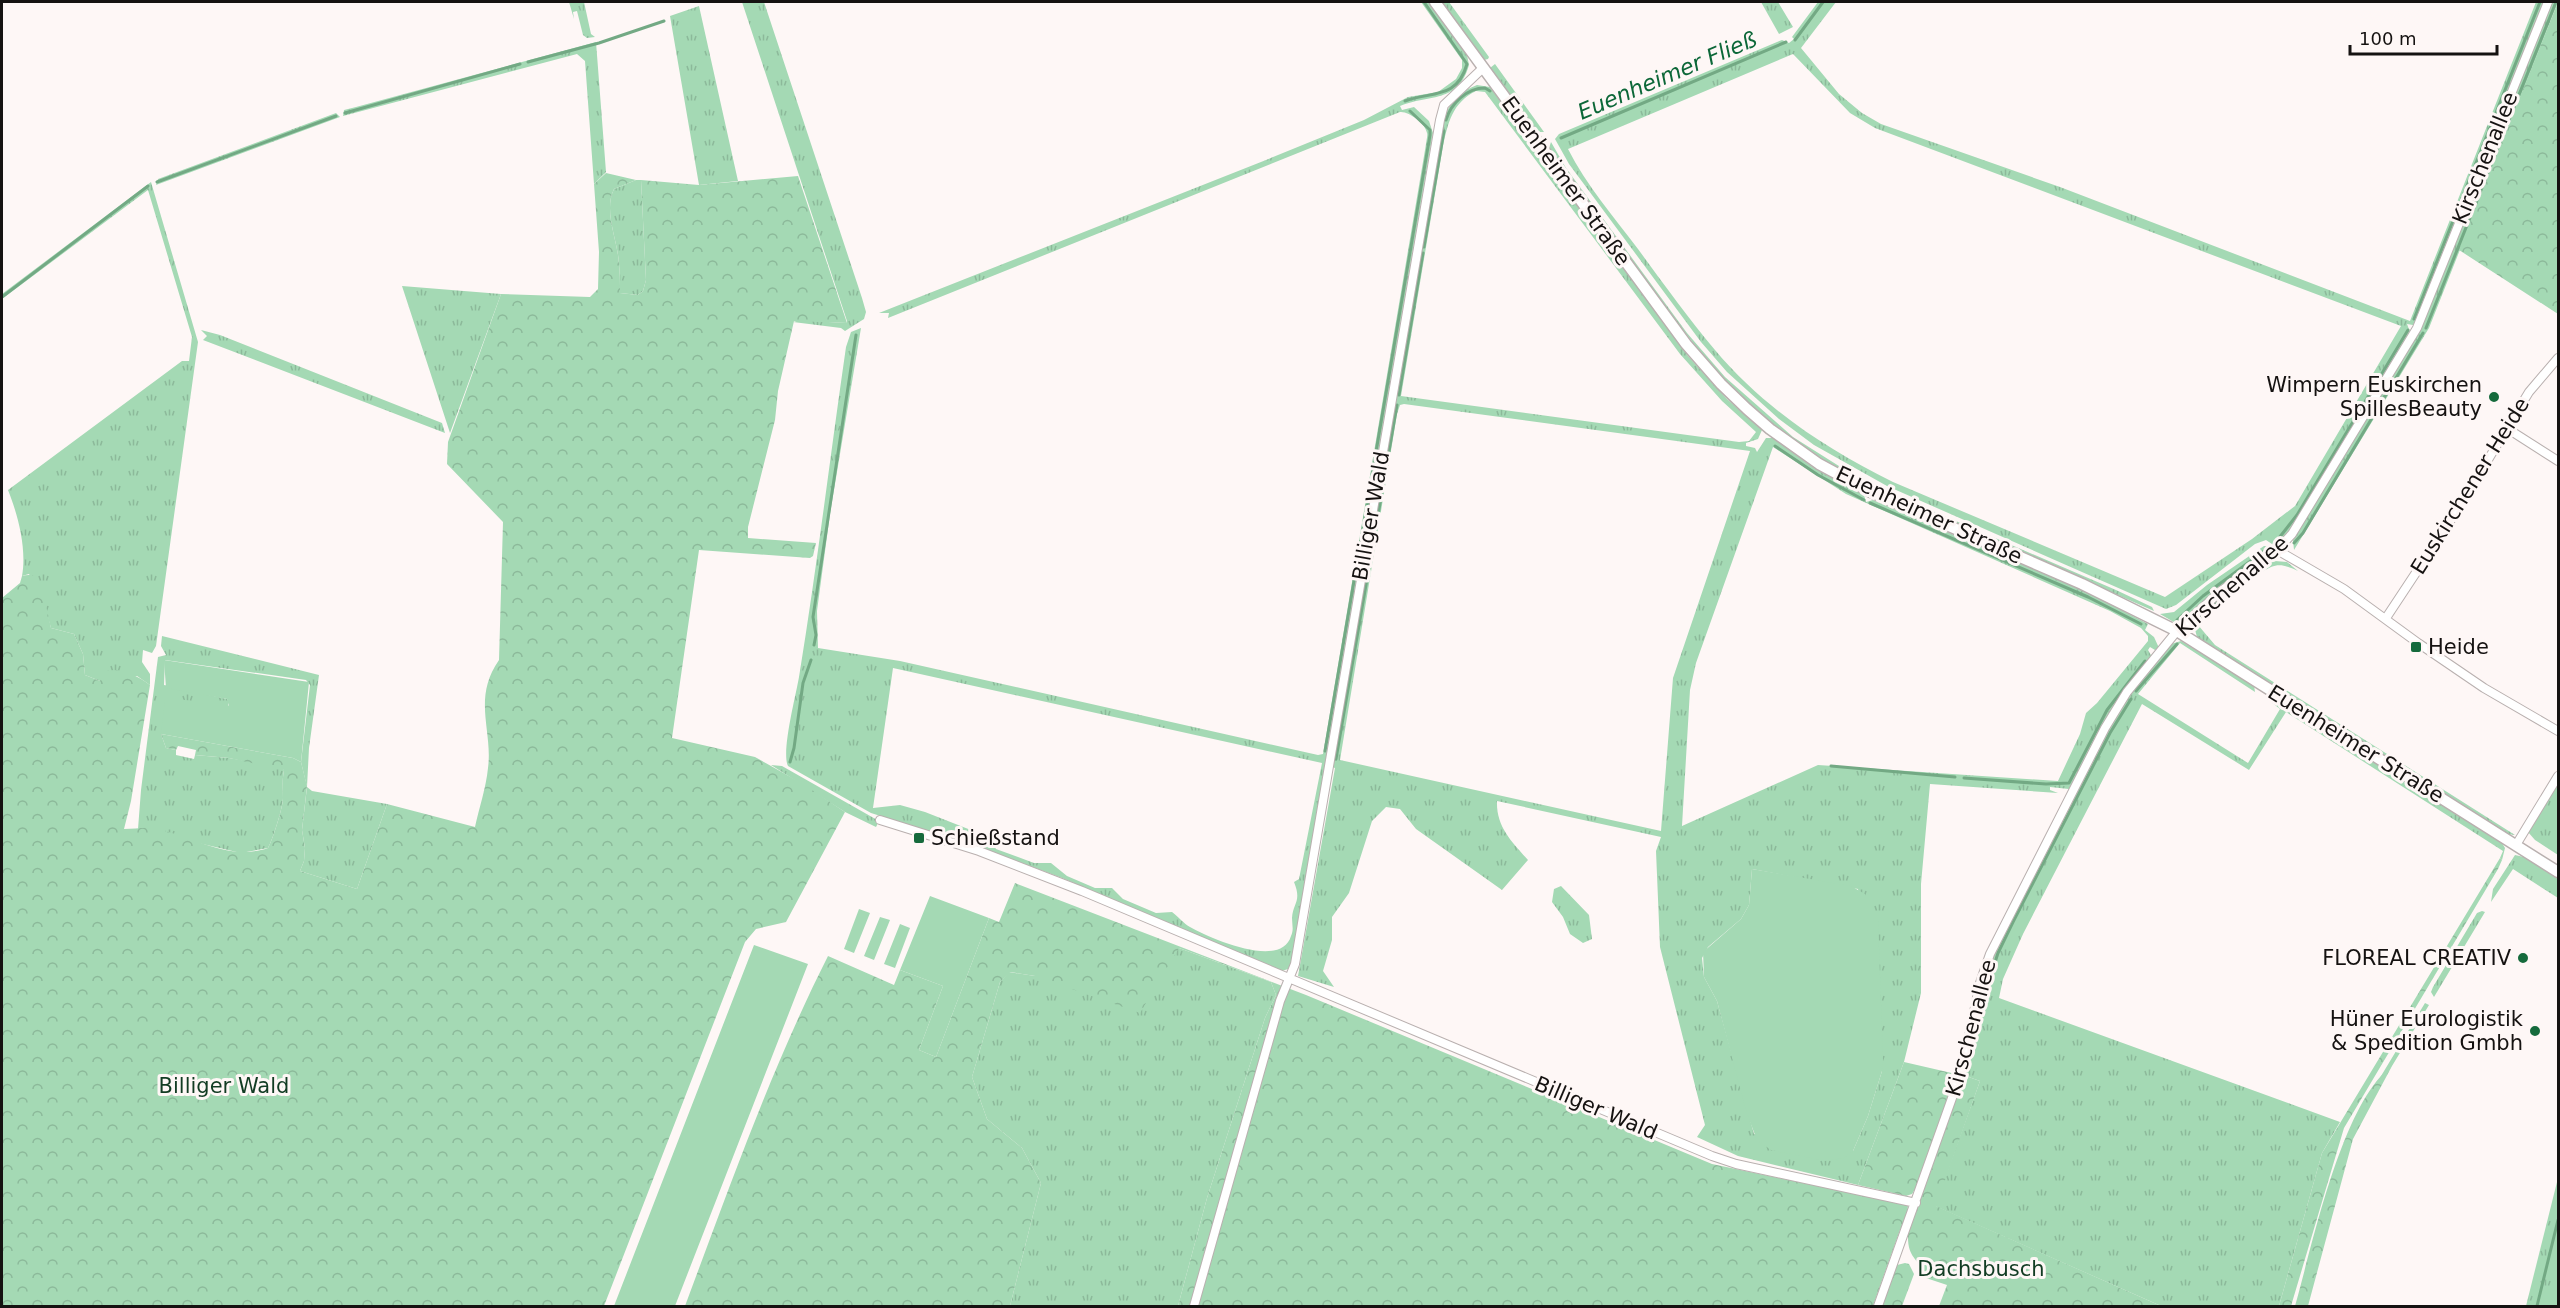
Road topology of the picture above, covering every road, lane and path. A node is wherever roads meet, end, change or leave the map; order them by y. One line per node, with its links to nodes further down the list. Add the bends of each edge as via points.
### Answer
1 (1435, 2): 3 (main road, Euenheimer Straße)
2 (2548, 2): 7 (street, Kirschenallee, via 2417,328 2296,527)
3 (1484, 68): 9 (main road, Euenheimer Straße, via 1686,344 1721,384 1770,429 1819,464 1867,490 2082,584); 15 (street, Billiger Wald, via 1444,105 1440,120 1295,964)
4 (2559, 358): 5 (street, Euskirchener Heide, via 2529,392)
5 (2508, 429): 6 (street); 8 (street, Euskirchener Heide)
6 (2559, 461)
7 (2277, 550): 8 (street); 9 (street, Kirschenallee, via 2221,591)
8 (2386, 618): 10 (street, via 2478,684)
9 (2177, 631): 13 (main road, Euenheimer Straße); 16 (street, Kirschenallee, via 2112,716 1990,954 1958,1078)
10 (2559, 731)
11 (2559, 776): 13 (street)
12 (879, 820): 15 (street, Billiger Wald, via 979,851 1082,891)
13 (2516, 845): 14 (main road, Euenheimer Straße)
14 (2559, 872)
15 (1288, 979): 16 (street, Billiger Wald, via 1712,1156); 17 (street, Billiger Wald)
16 (1916, 1203): 18 (street, Kirschenallee)
17 (1194, 1306)
18 (1878, 1306)

